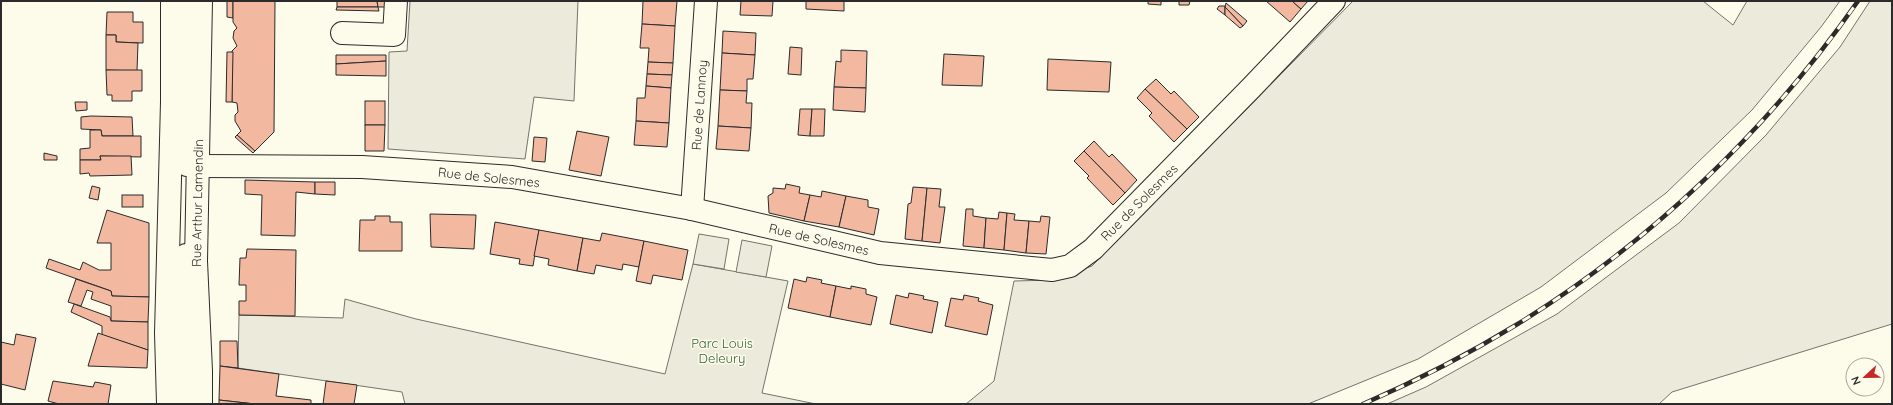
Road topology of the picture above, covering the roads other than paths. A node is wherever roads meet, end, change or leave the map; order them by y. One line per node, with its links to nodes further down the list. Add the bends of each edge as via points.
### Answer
1 (172, 1): 8 (street, Rue Arthur Lamendin)
2 (189, 1): 9 (street, via 188,99)
3 (201, 1): 9 (street, Rue Arthur Lamendin)
4 (396, 1): 7 (street, via 394,35)
5 (706, 1): 11 (street, Rue de Lannoy)
6 (1334, 1): 11 (street, Rue de Solesmes, via 1093,249 1070,266 1052,270 880,253)
7 (342, 33)
8 (172, 102): 12 (street, Rue Arthur Lamendin, via 166,333); 13 (street, via 188,136)
9 (198, 123): 10 (street, Rue Arthur Lamendin)
10 (197, 166): 11 (street, Rue de Solesmes, via 362,167 512,177); 14 (street, Rue Arthur Lamendin, via 196,261)
11 (692, 209)
12 (168, 404)
13 (184, 404)
14 (201, 404)

